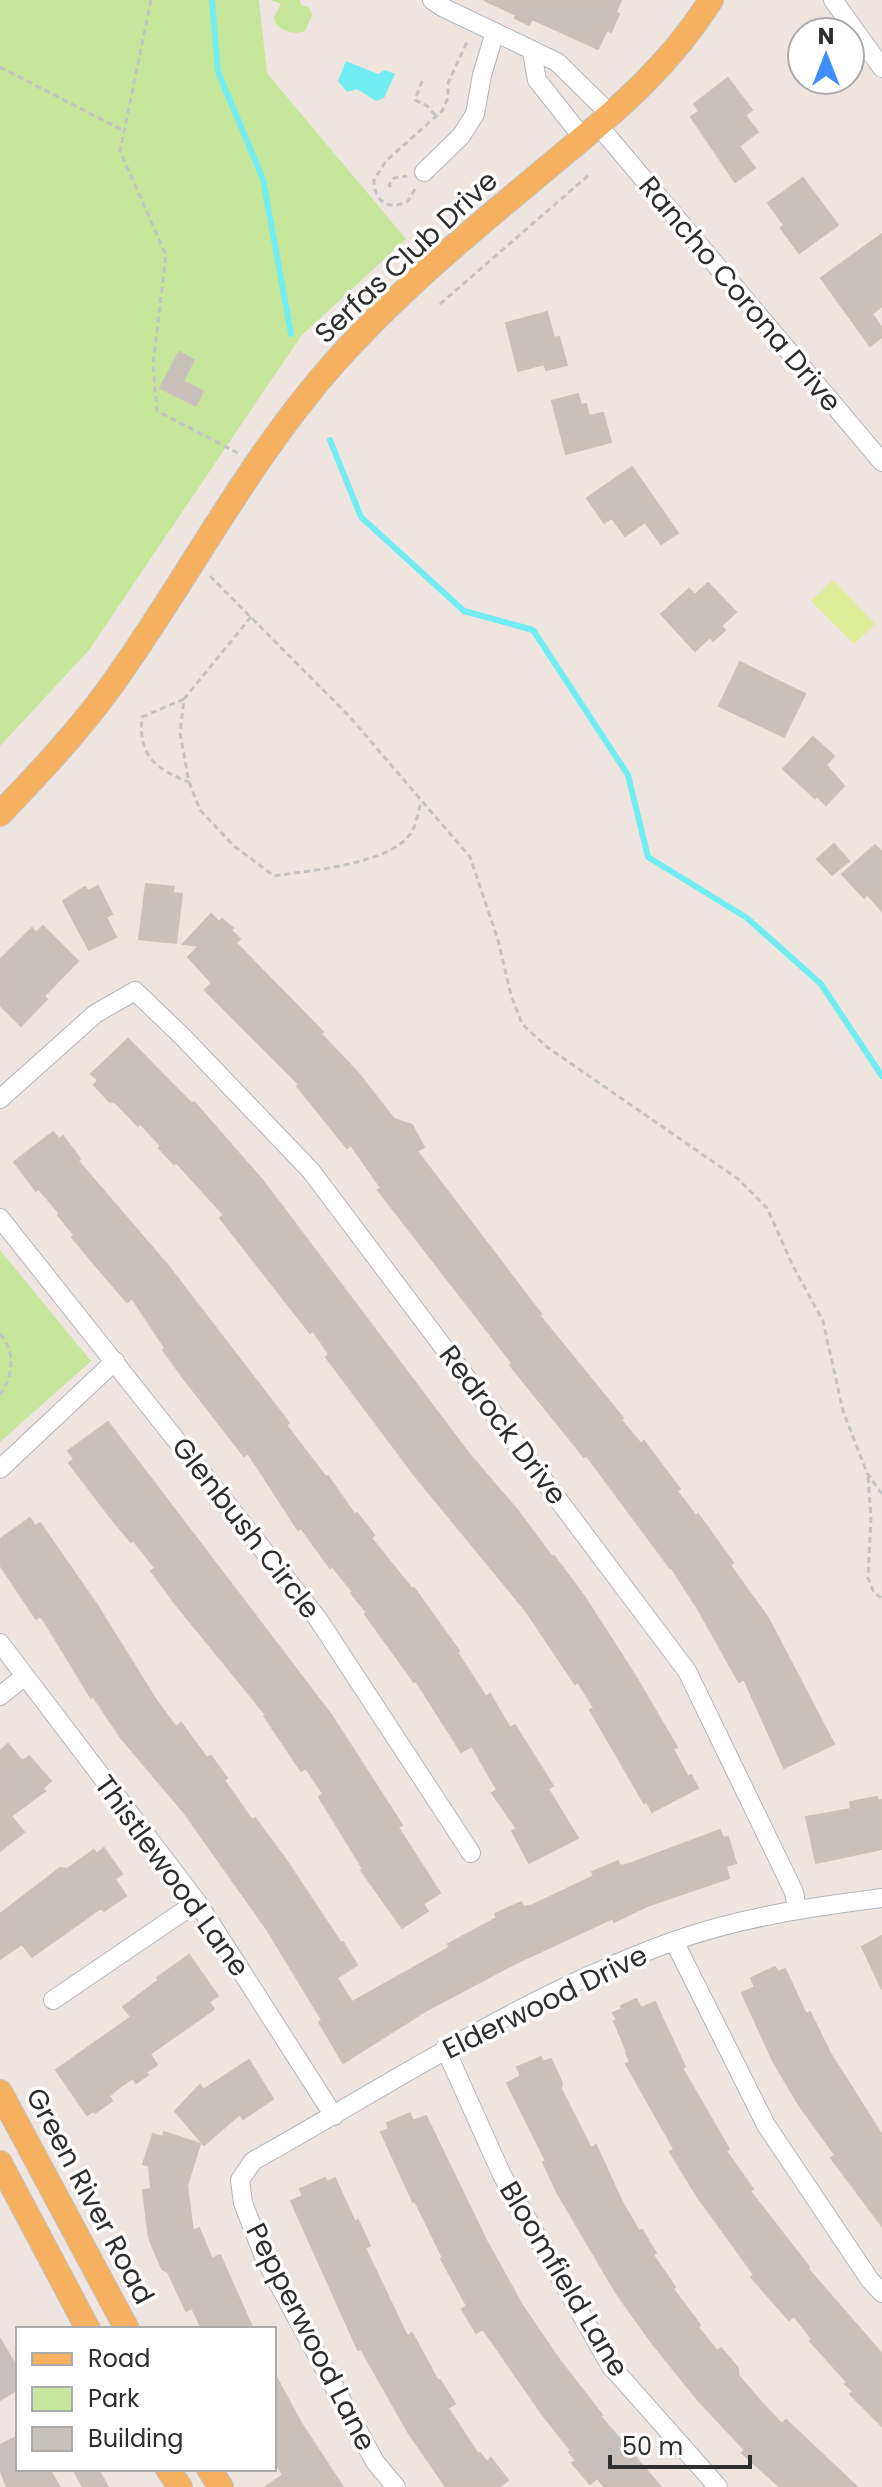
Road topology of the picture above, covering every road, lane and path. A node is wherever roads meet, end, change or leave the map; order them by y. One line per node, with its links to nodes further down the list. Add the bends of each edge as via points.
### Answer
1 (151, 0): 13 (path)
2 (432, 0): 5 (street)
3 (711, 0): 12 (main road, Serfas Club Drive, via 654,75)
4 (833, 0): 9 (street)
5 (495, 32): 7 (street); 15 (street, via 475,114 461,136)
6 (467, 42): 11 (path)
7 (532, 52): 12 (street, via 557,62); 12 (street, via 537,80)
8 (0, 67): 13 (path)
9 (882, 68)
10 (422, 81): 11 (path, via 415,100)
11 (437, 117): 15 (path, via 386,161 373,186 381,202 393,206 408,201)
12 (597, 126): 18 (main road, Serfas Club Drive, via 440,258 345,350); 19 (street, Rancho Corona Drive)
13 (124, 131): 18 (path, via 120,151 166,255 153,364 157,411)
14 (590, 174): 17 (path)
15 (417, 179): 16 (path, via 398,176)
16 (391, 187)
17 (440, 304)
18 (256, 462): 20 (main road, Serfas Club Drive)
19 (882, 462)
20 (193, 559): 21 (path); 25 (main road, Serfas Club Drive, via 111,686)
21 (251, 617): 22 (path); 24 (path, via 349,716)
22 (184, 699): 23 (path, via 180,733); 23 (path, via 142,717 140,736 148,756 168,774)
23 (189, 782): 24 (path, via 200,810 234,846 274,876 392,850 412,833)
24 (421, 803): 32 (path, via 470,857 522,1024 547,1047 738,1179 767,1208 823,1321 843,1411)
25 (0, 814)
26 (0, 1099): 41 (street, Redrock Drive, via 95,1014 135,991 183,1037 311,1171 687,1671 794,1892)
27 (0, 1218): 29 (street, Glenbush Circle)
28 (0, 1334): 30 (path, via 11,1356 10,1378)
29 (115, 1361): 31 (street); 38 (street, Glenbush Circle, via 318,1619)
30 (0, 1395)
31 (0, 1469)
32 (867, 1473): 33 (path); 34 (path, via 868,1578)
33 (882, 1494)
34 (882, 1598)
35 (0, 1643): 36 (street, Thistlewood Lane)
36 (25, 1676): 37 (street); 40 (street, Thistlewood Lane)
37 (0, 1696)
38 (471, 1853)
39 (882, 1898): 41 (street, Elderwood Drive)
40 (197, 1902): 43 (street); 46 (street, Thistlewood Lane)
41 (797, 1909): 42 (street, Elderwood Drive)
42 (674, 1941): 44 (street, Elderwood Drive); 49 (street, via 766,2125)
43 (53, 2000)
44 (445, 2048): 46 (street, Elderwood Drive); 53 (street, Bloomfield Lane, via 502,2175 610,2365)
45 (3, 2103): 51 (main road, Green River Road)
46 (334, 2116): 48 (street, Elderwood Drive, via 253,2161)
47 (0, 2163): 50 (main road)
48 (240, 2180): 52 (street, Pepperwood Lane, via 243,2203 265,2259 375,2462)
49 (882, 2293)
50 (87, 2327)
51 (126, 2327)
52 (396, 2487)
53 (718, 2487)

